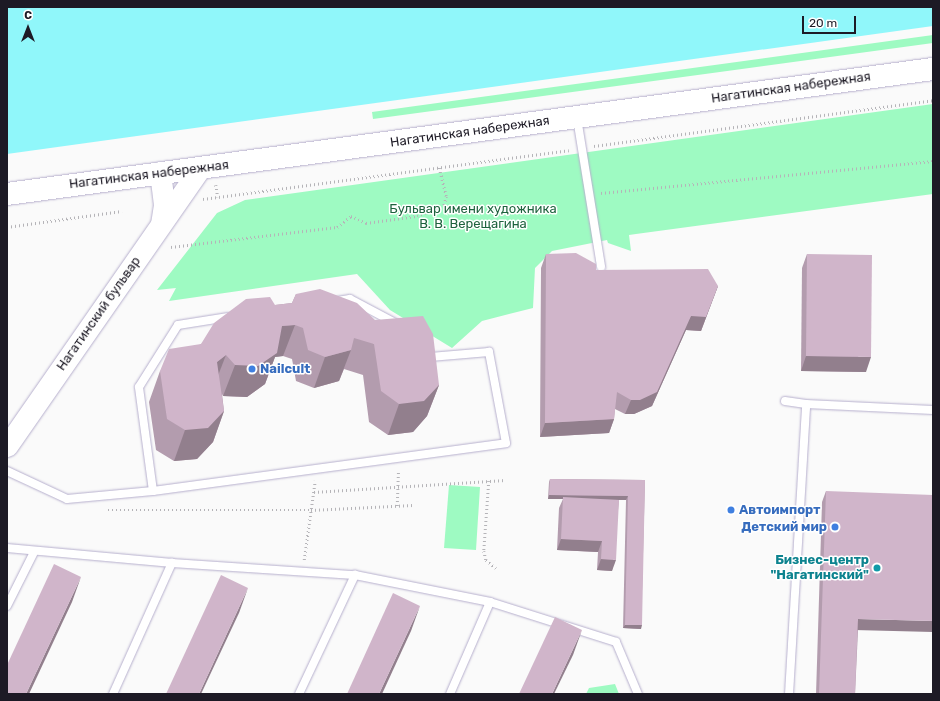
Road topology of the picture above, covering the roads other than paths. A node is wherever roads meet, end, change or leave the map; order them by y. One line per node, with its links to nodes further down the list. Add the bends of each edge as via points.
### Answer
1 (933, 69): 2 (main road, Нагатинская набережная)
2 (576, 117): 3 (main road, Нагатинская набережная); 7 (lane)
3 (200, 168): 4 (main road, Нагатинская набережная); 6 (street)
4 (160, 172): 5 (main road, Нагатинская набережная); 6 (street, Нагатинский бульвар, via 164,204)
5 (7, 194)
6 (160, 225): 15 (street, Нагатинский бульвар)
7 (601, 267)
8 (327, 303): 10 (lane, via 350,299)
9 (241, 316): 17 (lane, via 178,325 138,387)
10 (404, 328)
11 (427, 344): 17 (lane, via 430,357 489,352 506,443)
12 (785, 401): 13 (lane)
13 (806, 404): 14 (lane); 28 (lane)
14 (933, 410)
15 (7, 446)
16 (7, 471): 17 (lane, via 68,499)
17 (153, 491)
18 (7, 548): 19 (lane)
19 (34, 552): 20 (lane); 23 (lane)
20 (172, 563): 21 (lane); 24 (lane)
21 (355, 575): 22 (lane); 25 (lane)
22 (490, 602): 26 (lane); 27 (lane, via 616,642)
23 (7, 606)
24 (113, 694)
25 (299, 694)
26 (450, 694)
27 (638, 694)
28 (789, 694)

